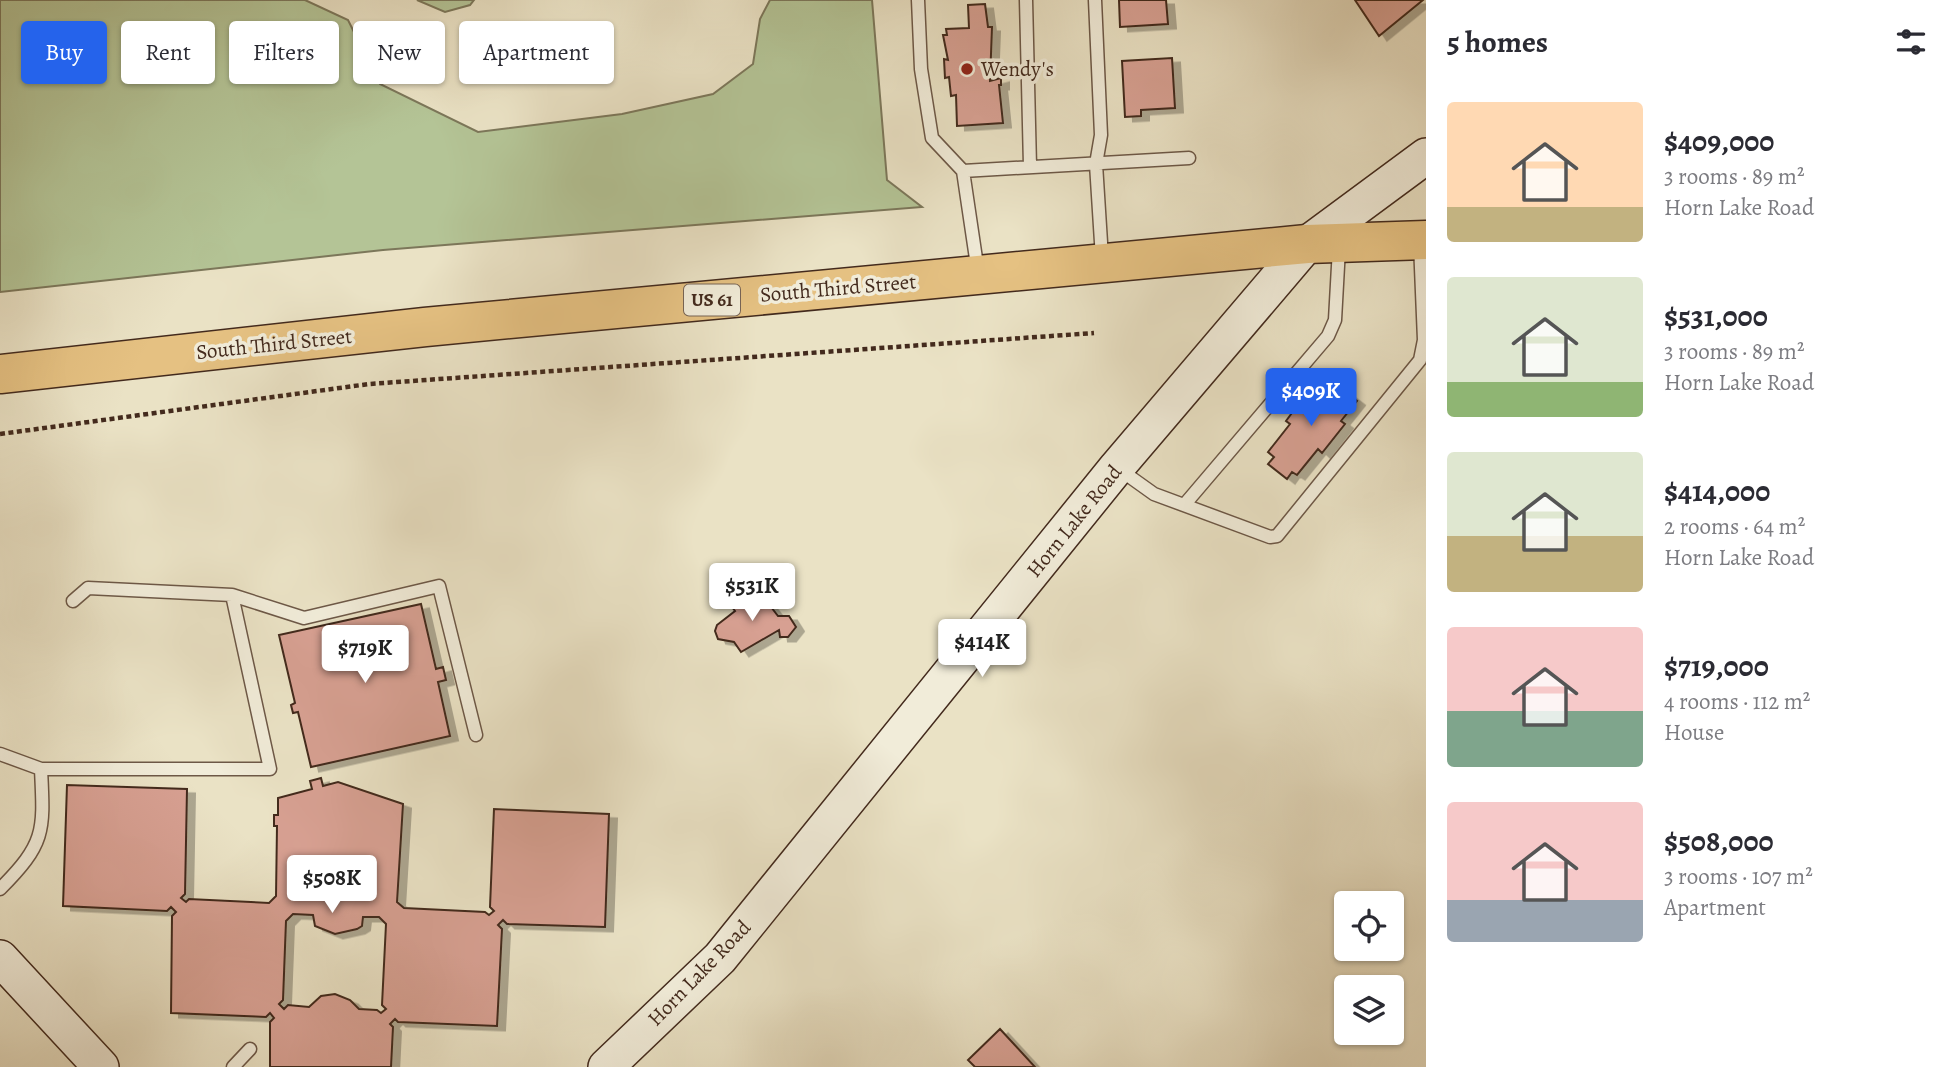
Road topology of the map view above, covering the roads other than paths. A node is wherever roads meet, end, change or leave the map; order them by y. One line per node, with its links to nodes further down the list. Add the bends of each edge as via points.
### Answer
1 (919, 0): 8 (lane, via 921,69 932,138)
2 (1026, 0): 7 (lane)
3 (1095, 0): 6 (lane, via 1101,135)
4 (1426, 156): 10 (main road, Horn Lake Road)
5 (1189, 158): 6 (lane)
6 (1096, 164): 7 (lane); 11 (lane)
7 (1030, 166): 8 (lane)
8 (963, 171): 12 (lane)
9 (1423, 240): 10 (highway, South Third Street / US 61); 15 (lane, via 1420,360 1277,536)
10 (1323, 243): 11 (highway, South Third Street / US 61); 14 (main road, Horn Lake Road); 15 (lane, via 1335,320 1328,336)
11 (1102, 263): 12 (highway, South Third Street / US 61)
12 (978, 275): 13 (highway, South Third Street / US 61, via 425,327)
13 (0, 374)
14 (1117, 467): 15 (lane, via 1154,494); 26 (main road, Horn Lake Road, via 720,958)
15 (1185, 504)
16 (232, 595): 17 (lane, via 88,588); 18 (lane, via 304,618 439,586); 20 (lane, via 270,769)
17 (73, 600)
18 (476, 735)
19 (0, 754): 20 (lane)
20 (41, 769): 21 (lane, via 43,827 25,864)
21 (0, 889)
22 (0, 958): 24 (main road)
23 (250, 1049): 25 (lane)
24 (101, 1067)
25 (233, 1067)
26 (607, 1067)

